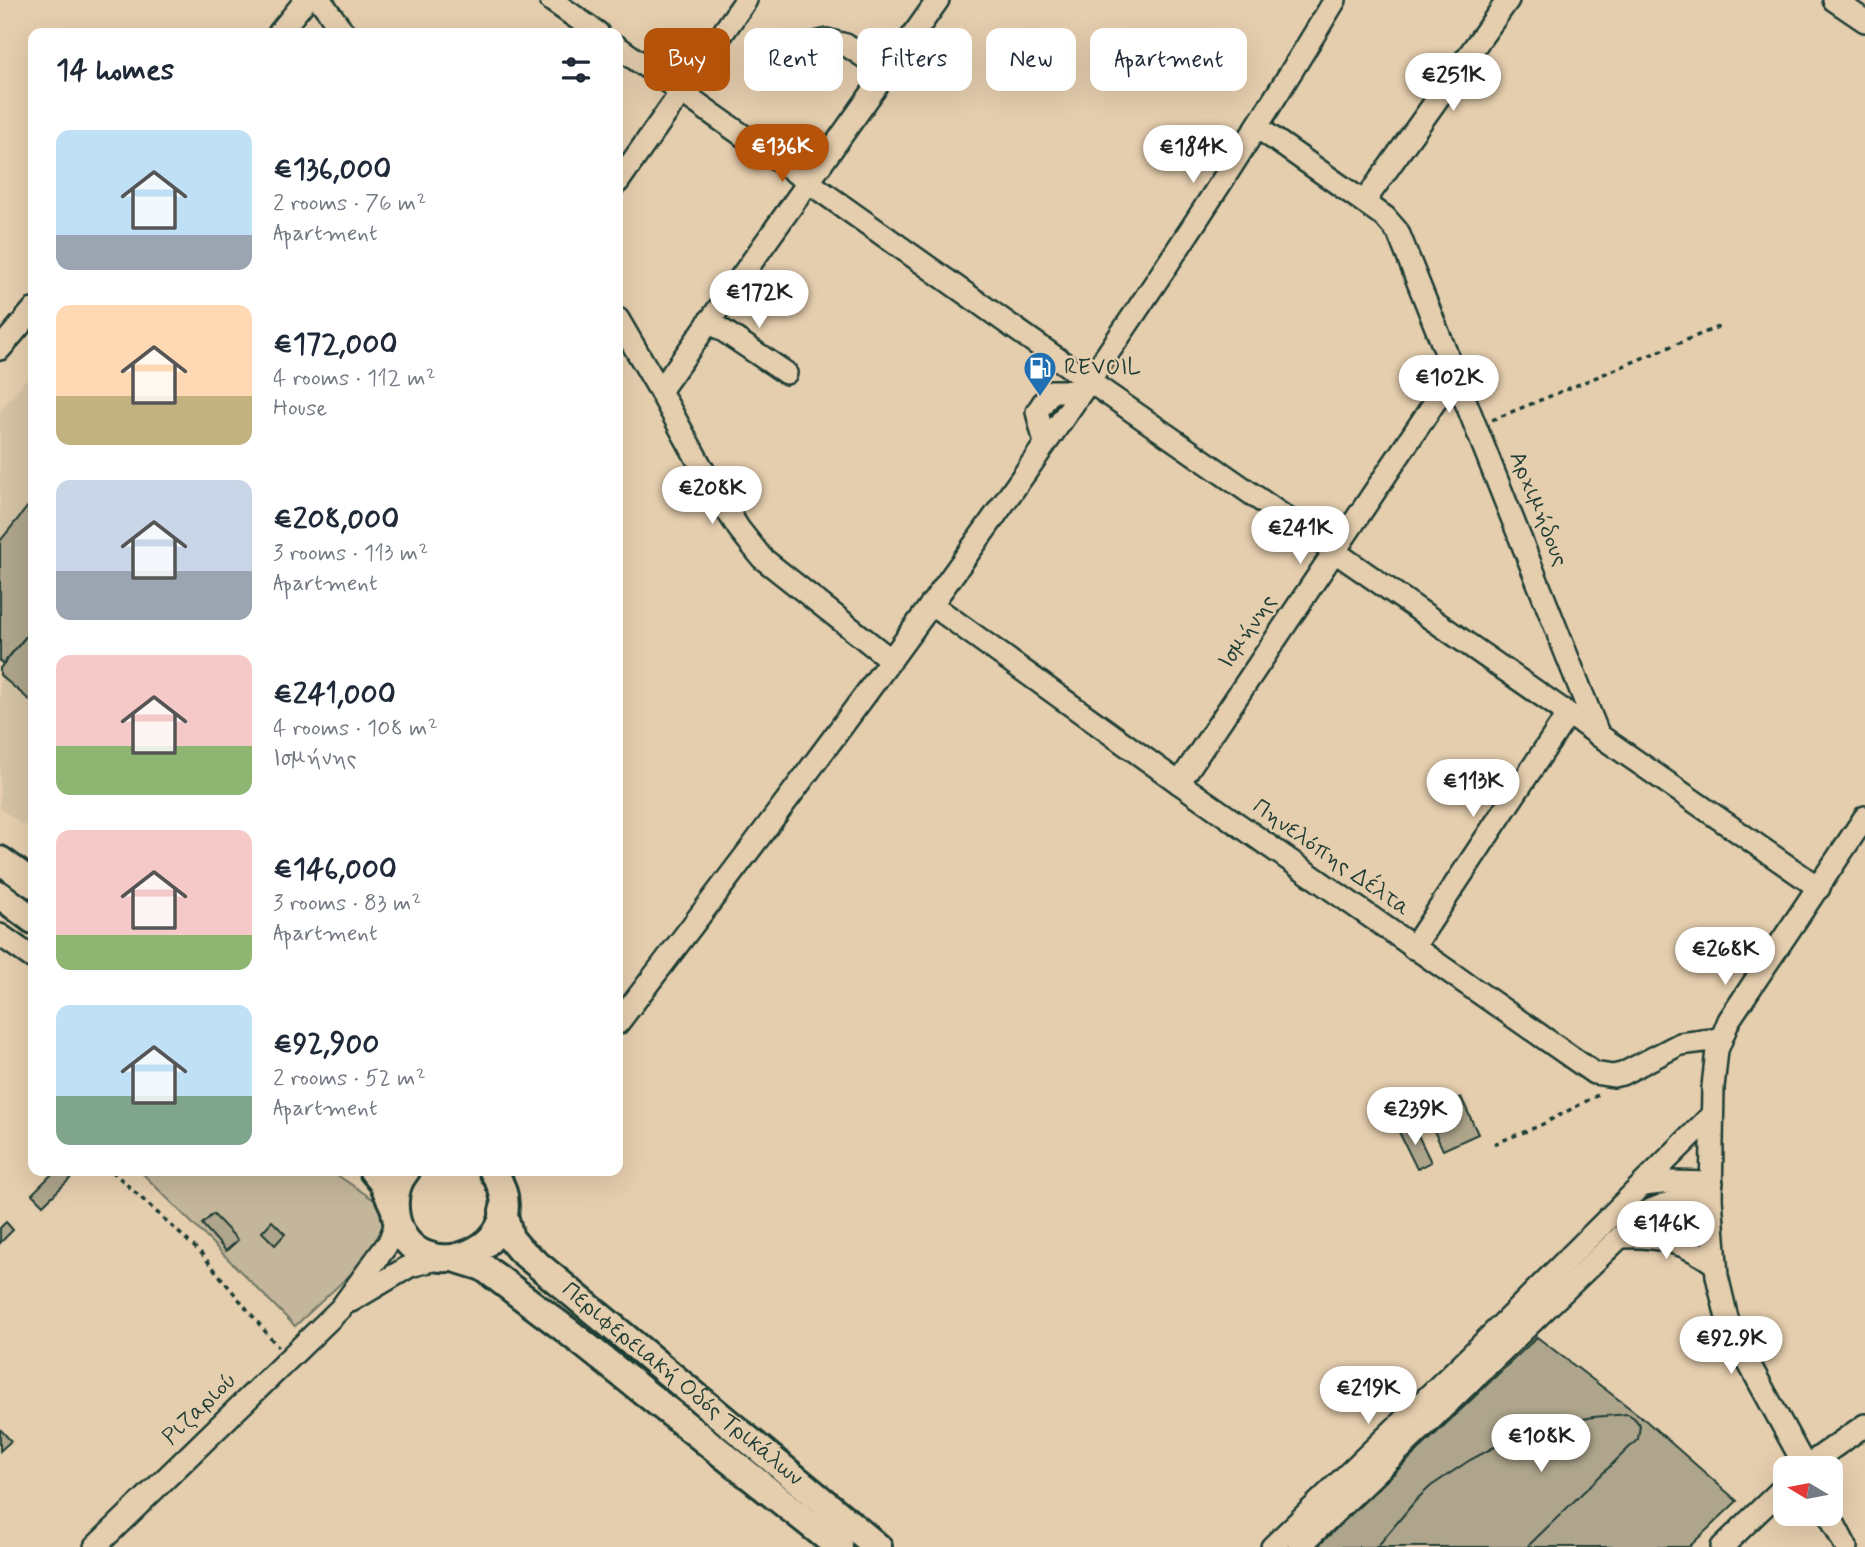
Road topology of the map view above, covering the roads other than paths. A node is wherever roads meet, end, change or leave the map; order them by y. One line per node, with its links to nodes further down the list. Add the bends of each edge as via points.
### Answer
1 (306, 0): 10 (street)
2 (320, 0): 11 (street)
3 (551, 0): 12 (street)
4 (746, 0): 16 (street)
5 (938, 0): 13 (street)
6 (1335, 0): 17 (street)
7 (1508, 0): 20 (street)
8 (1834, 0): 9 (street)
9 (1865, 21)
10 (283, 28)
11 (340, 28)
12 (591, 28)
13 (918, 28)
14 (623, 51): 16 (street)
15 (874, 91): 19 (street)
16 (681, 92): 18 (street); 19 (street)
17 (1257, 127): 20 (street, Αρχιμήδους); 27 (street)
18 (623, 175)
19 (809, 182): 22 (street); 27 (street)
20 (1364, 202): 25 (street, Αρχιμήδους, via 1398,232)
21 (28, 316): 24 (street)
22 (709, 321): 26 (street); 28 (street)
23 (623, 328): 28 (street)
24 (0, 349)
25 (1455, 372): 29 (street, Ισμήνης); 33 (street, Αρχιμήδους)
26 (786, 373)
27 (1085, 386): 29 (street); 30 (street)
28 (660, 391): 31 (street, via 715,492 762,558)
29 (1334, 552): 32 (street); 34 (street, Ισμήνης)
30 (931, 604): 31 (street); 34 (street, Πηνελόπης Δέλτα)
31 (891, 660): 46 (street)
32 (1567, 714): 33 (street); 44 (street)
33 (1599, 736): 40 (street)
34 (1179, 783): 44 (street, Πηνελόπης Δέλτα)
35 (1865, 817): 38 (street)
36 (1865, 846): 38 (street)
37 (0, 860): 39 (main road)
38 (1838, 860): 40 (street)
39 (28, 880)
40 (1819, 888): 47 (street, via 1740,1002)
41 (0, 895): 42 (main road)
42 (28, 915)
43 (0, 934): 45 (street)
44 (1413, 947): 47 (street, Πηνελόπης Δέλτα, via 1594,1073 1613,1076 1680,1044)
45 (28, 954)
46 (623, 1016)
47 (1720, 1039): 48 (street)
48 (1712, 1115): 51 (street); 53 (street)
49 (377, 1176): 54 (main road)
50 (403, 1176): 54 (main road, via 395,1192)
51 (1643, 1185): 53 (street, via 1670,1182); 67 (street)
52 (501, 1187): 56 (main road, via 500,1223 493,1236 470,1255); 66 (main road, Περιφερειακή Οδός Τρικάλων, via 510,1238 520,1250)
53 (1711, 1191): 55 (street, via 1656,1207); 57 (street)
54 (396, 1214): 56 (main road, Περιφερειακή Οδός Τρικάλων, via 414,1246); 58 (street, Ριζαριού, via 389,1242)
55 (1621, 1237): 57 (street, via 1649,1236 1676,1242); 68 (street)
56 (447, 1258): 58 (street, Ριζαριού, via 410,1266); 65 (main road, Περιφερειακή Οδός Τρικάλων, via 483,1267)
57 (1716, 1265): 60 (street, via 1735,1338)
58 (341, 1308): 64 (street, Ριζαριού)
59 (1865, 1425): 61 (street)
60 (1799, 1456)
61 (1822, 1456)
62 (1773, 1498): 69 (street)
63 (1835, 1526): 70 (street)
64 (95, 1547)
65 (839, 1547)
66 (878, 1547)
67 (1272, 1547)
68 (1299, 1547)
69 (1722, 1547)
70 (1846, 1547)

